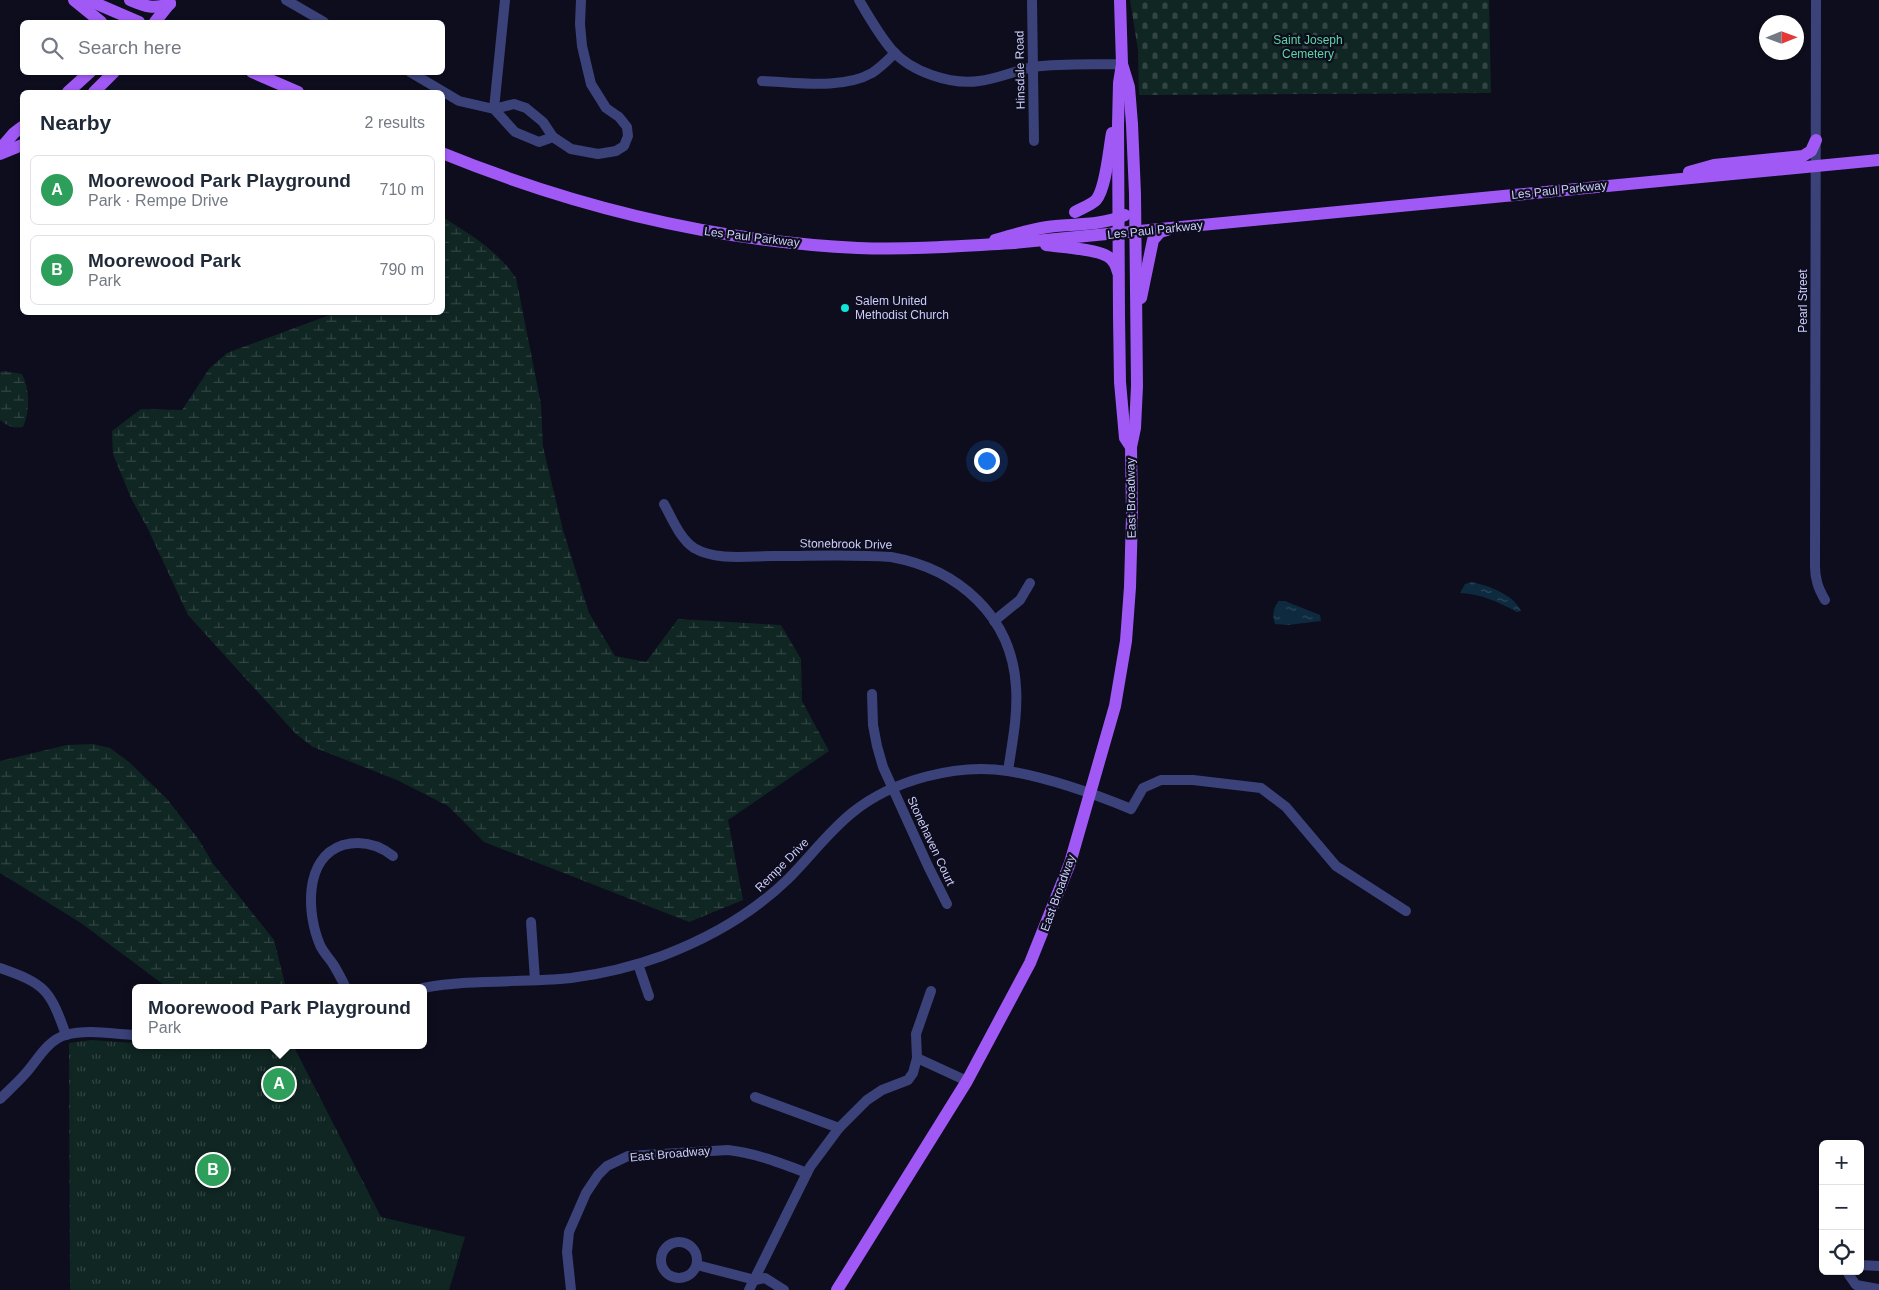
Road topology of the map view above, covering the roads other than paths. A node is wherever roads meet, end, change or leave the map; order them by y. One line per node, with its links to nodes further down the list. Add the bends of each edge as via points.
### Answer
1 (74, 0): 14 (main road)
2 (88, 0): 15 (main road)
3 (130, 0): 12 (main road)
4 (286, 0): 18 (street)
5 (506, 0): 33 (street)
6 (581, 0): 35 (street, via 582,46 591,84 606,108 627,127 628,136 624,146 616,151 598,154 571,149)
7 (858, 0): 19 (street)
8 (1032, 0): 21 (street, Hinsdale Road)
9 (1120, 0): 20 (main road, East Broadway)
10 (1816, 0): 36 (street, Pearl Street)
11 (171, 2): 12 (main road, via 156,8); 13 (main road)
12 (150, 3): 16 (main road)
13 (158, 19): 17 (main road, via 148,15)
14 (99, 20)
15 (132, 20)
16 (137, 20)
17 (139, 20)
18 (321, 20)
19 (895, 53): 21 (street, via 920,70 955,81 981,81); 26 (street, via 874,72 846,81)
20 (1122, 64): 21 (street); 32 (main road, East Broadway); 45 (main road, East Broadway, via 1131,100)
21 (1033, 67): 37 (street, Hinsdale Road)
22 (87, 75): 27 (main road)
23 (112, 75): 28 (main road)
24 (259, 75): 29 (main road)
25 (415, 75): 30 (street)
26 (762, 81)
27 (70, 90)
28 (96, 90)
29 (293, 90)
30 (441, 90)
31 (445, 92): 33 (street, via 460,101)
32 (1118, 104): 46 (main road, via 1101,191 1094,202); 47 (main road, East Broadway)
33 (494, 109): 35 (street, via 515,132 540,142); 35 (street, via 514,104 526,108 543,122)
34 (20, 128): 39 (main road)
35 (553, 137)
36 (1816, 140): 43 (street, Pearl Street); 44 (main road, via 1811,151 1803,156 1714,165)
37 (1034, 141)
38 (20, 146): 40 (main road)
39 (0, 148)
40 (0, 154)
41 (445, 154): 52 (main road, Les Paul Parkway, via 580,203 709,232 858,248)
42 (1879, 160): 43 (main road, Les Paul Parkway)
43 (1815, 167): 44 (main road, Les Paul Parkway); 58 (street, Pearl Street, via 1814,566 1818,589)
44 (1655, 181): 48 (main road, Les Paul Parkway)
45 (1135, 205): 47 (main road, via 1131,212); 49 (main road, East Broadway)
46 (1076, 212)
47 (1119, 212): 50 (main road, East Broadway); 52 (main road, via 1104,222 1024,231)
48 (1171, 228): 49 (main road, Les Paul Parkway); 54 (main road, via 1160,232 1153,240)
49 (1135, 232): 50 (main road, Les Paul Parkway); 54 (main road, East Broadway)
50 (1119, 233): 51 (main road, Les Paul Parkway); 53 (main road, East Broadway)
51 (1026, 242): 52 (main road, Les Paul Parkway); 53 (main road, via 1103,254 1116,265)
52 (977, 246)
53 (1119, 277): 55 (main road, East Broadway, via 1120,382 1125,438)
54 (1136, 320): 55 (main road, East Broadway, via 1137,386 1135,428)
55 (1130, 447): 63 (main road, East Broadway, via 1132,566 1126,641 1115,706)
56 (664, 504): 59 (street, Stonebrook Drive, via 683,536 695,548 706,552 734,556 874,556 910,560 933,568 956,582)
57 (1030, 583): 59 (street, via 1020,600)
58 (1824, 600)
59 (994, 621): 61 (street, Stonebrook Drive, via 1009,652 1016,686)
60 (872, 694): 62 (street, Stonehaven Court, via 877,746)
61 (1008, 771): 62 (street, Rempe Drive, via 947,772); 63 (street, Rempe Drive)
62 (893, 788): 65 (street, Stonehaven Court); 68 (street, Rempe Drive, via 854,812 833,830 764,901 703,938)
63 (1090, 793): 66 (street, Rempe Drive, via 1131,809 1143,788 1161,780 1193,780 1260,788 1286,807 1336,866); 78 (main road, East Broadway, via 1072,857 1042,935)
64 (393, 856): 71 (street, via 374,845 346,845 330,853 316,872 311,896 314,928)
65 (947, 904)
66 (1406, 910)
67 (531, 922): 70 (street)
68 (638, 964): 70 (street, Rempe Drive, via 604,973); 74 (street)
69 (0, 968): 75 (street, via 28,978 48,993)
70 (535, 980): 72 (street, Rempe Drive)
71 (344, 984)
72 (427, 988)
73 (930, 991): 77 (street, via 916,1034)
74 (650, 996)
75 (66, 1035): 76 (street); 80 (street, via 46,1048)
76 (132, 1035)
77 (917, 1058): 78 (street); 81 (street, via 908,1080 877,1093)
78 (968, 1081): 93 (main road, East Broadway)
79 (755, 1097): 81 (street)
80 (0, 1099)
81 (839, 1128): 82 (street)
82 (807, 1173): 87 (street); 89 (street, East Broadway, via 766,1158 728,1150 628,1156 612,1162 590,1187 569,1232 567,1252)
83 (697, 1265): 87 (street)
84 (1864, 1265): 85 (street)
85 (1879, 1266)
86 (1849, 1275): 88 (street, via 1856,1285)
87 (755, 1280): 90 (street); 91 (street); 92 (street, via 765,1278)
88 (1879, 1289)
89 (571, 1290)
90 (749, 1290)
91 (761, 1290)
92 (784, 1290)
93 (837, 1290)

